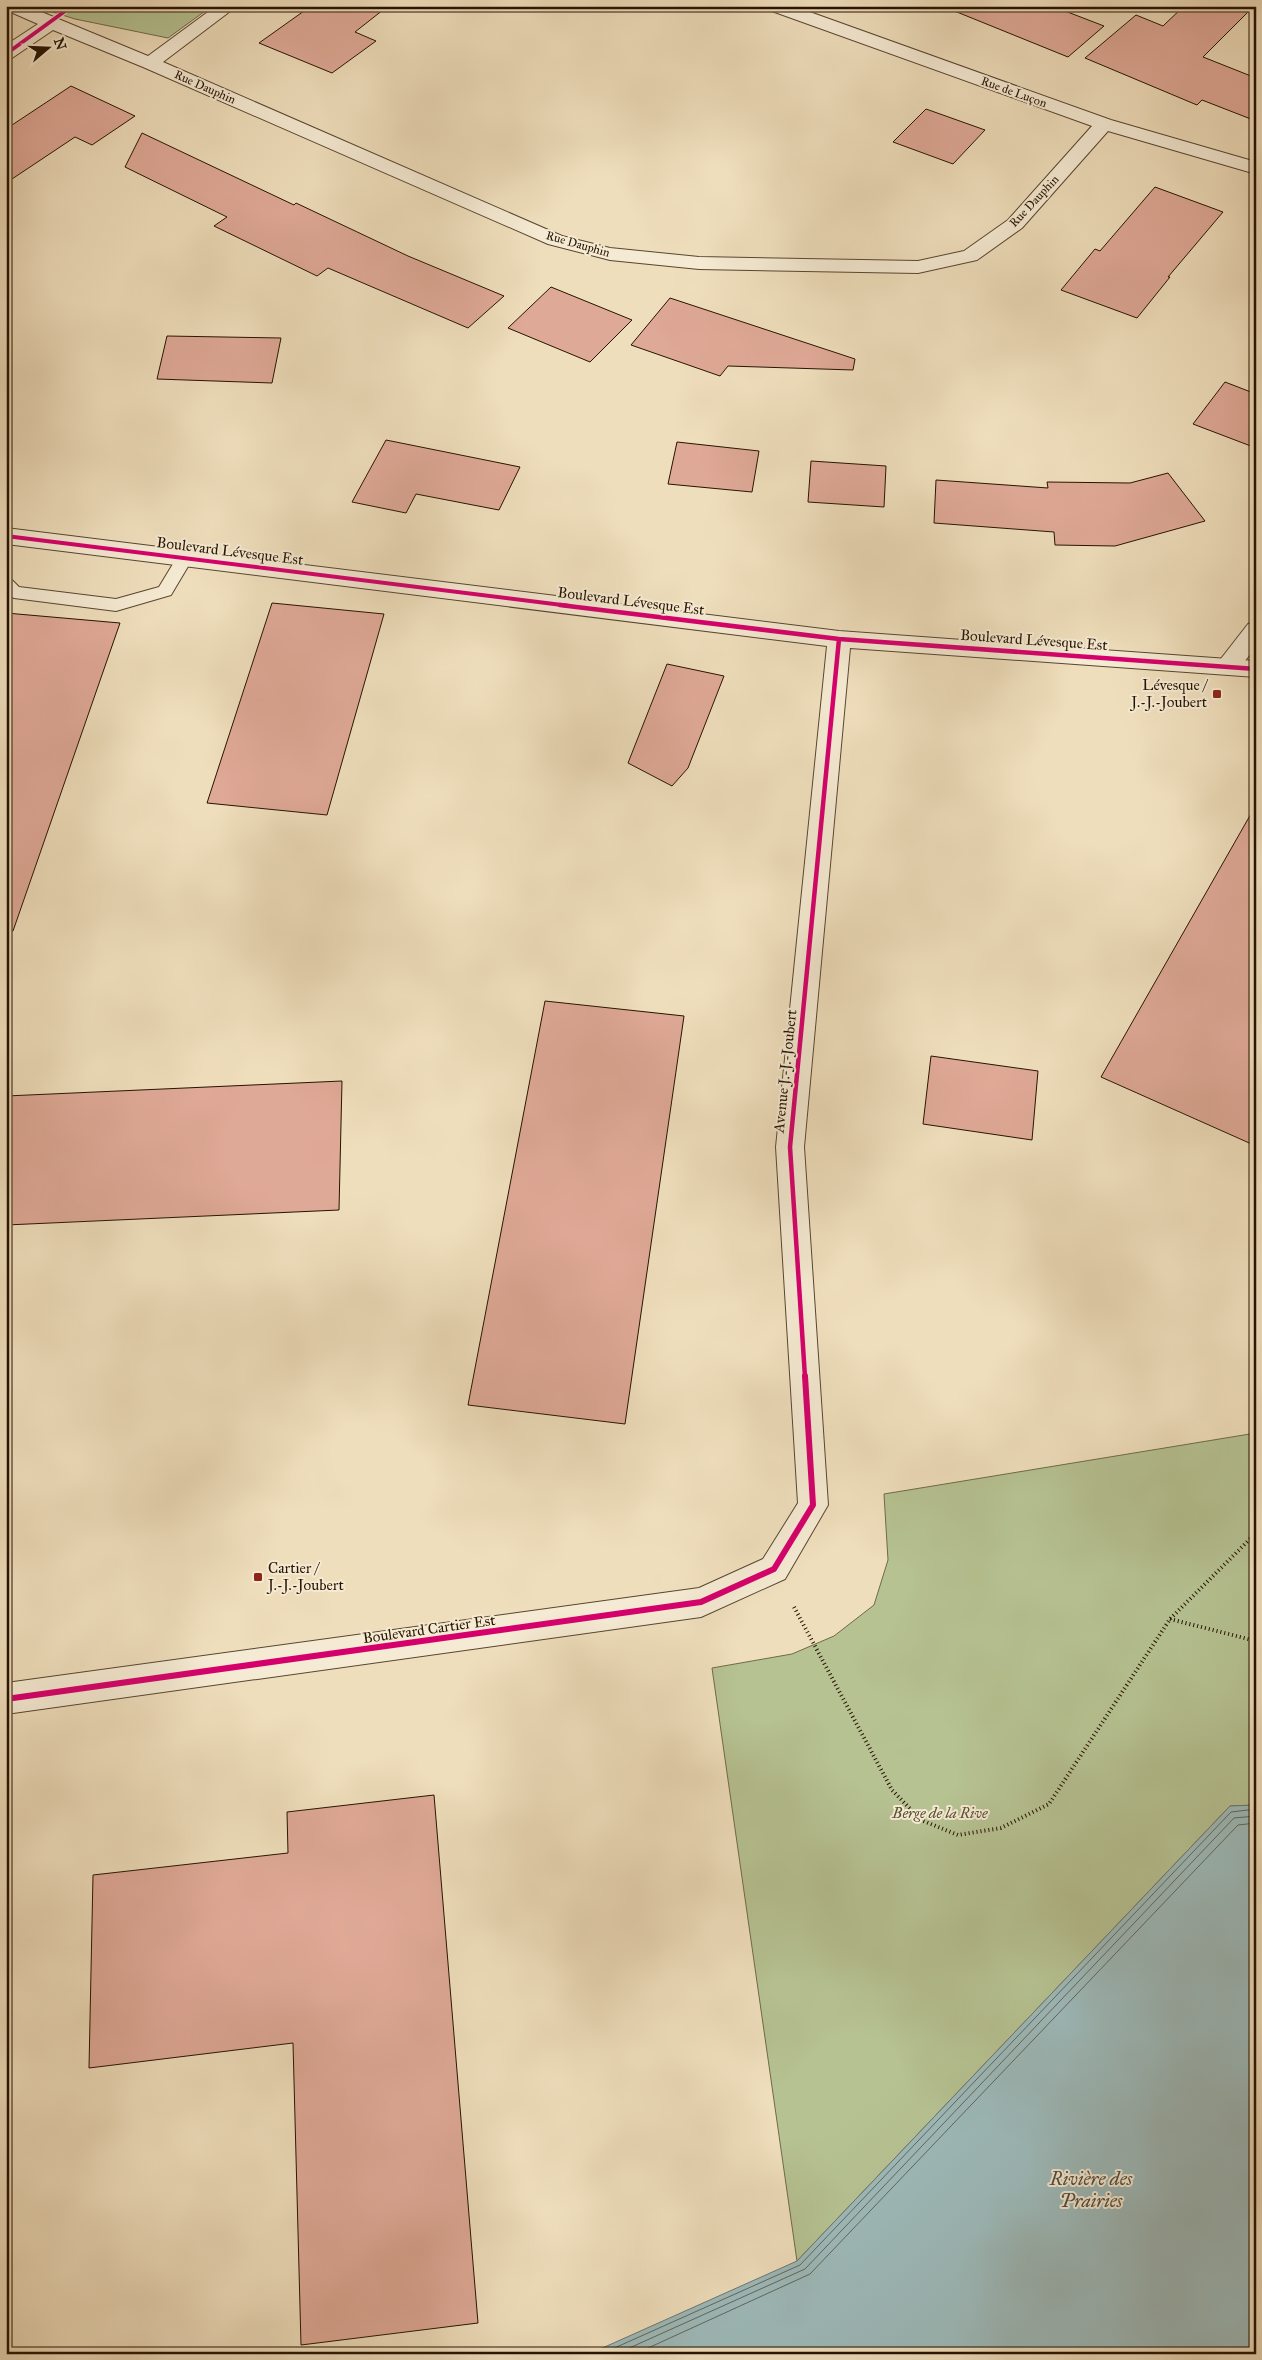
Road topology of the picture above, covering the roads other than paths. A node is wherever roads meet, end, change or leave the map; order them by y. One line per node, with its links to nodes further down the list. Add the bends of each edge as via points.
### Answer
1 (11, 6): 4 (street, Rue Dauphin)
2 (228, 6): 6 (street)
3 (775, 6): 7 (street, Rue de Luçon)
4 (51, 23): 5 (street); 6 (street, Rue Dauphin)
5 (6, 54)
6 (150, 63): 7 (street, Rue Dauphin, via 555,240 610,254 698,263 918,267 970,256 1015,224)
7 (1104, 124): 8 (street, Rue de Luçon)
8 (1256, 168)
9 (6, 536): 10 (street, Boulevard Lévesque Est)
10 (185, 558): 11 (lane, via 165,591 116,605 14,592); 13 (street, Boulevard Lévesque Est)
11 (6, 584)
12 (1256, 630): 14 (street)
13 (839, 639): 14 (street, Boulevard Lévesque Est); 16 (street, Avenue J.-J.-Joubert, via 790,1147 813,1505)
14 (1228, 666): 15 (street, Boulevard Lévesque Est)
15 (1256, 669)
16 (774, 1569): 17 (street, Boulevard Cartier Est, via 701,1602)
17 (6, 1699)

